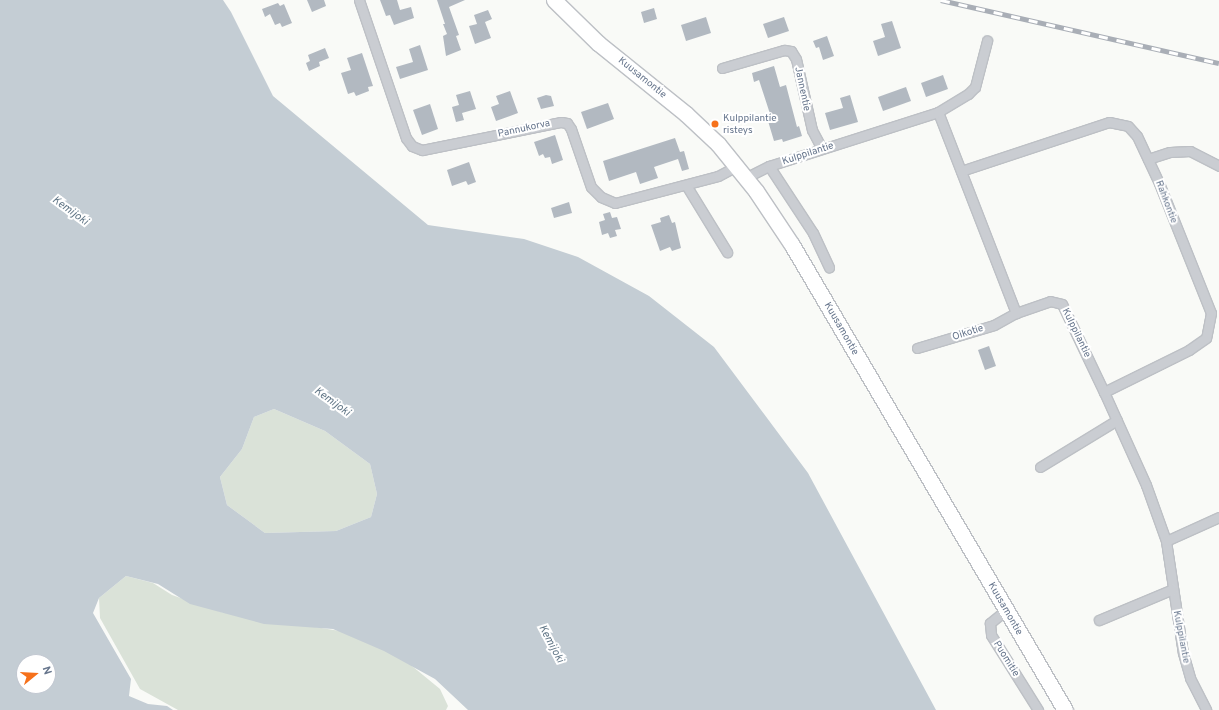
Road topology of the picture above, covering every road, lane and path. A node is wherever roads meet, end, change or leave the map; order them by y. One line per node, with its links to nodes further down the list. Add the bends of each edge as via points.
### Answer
1 (359, 0): 12 (street, Pannukorva, via 406,138 412,146 422,150 561,122 567,123 571,129 591,187 601,197 615,203)
2 (554, 0): 11 (main road, Kuusamontie, via 598,43 686,114)
3 (987, 41): 5 (street, Kulppilantie, via 975,87)
4 (722, 68): 6 (street, Jannentie, via 784,50 791,51 796,59 812,130)
5 (938, 112): 6 (street, Kulppilantie); 10 (street)
6 (822, 149): 8 (street, Kulppilantie)
7 (1148, 159): 9 (street, via 1170,152 1190,151); 10 (street, Rahkontie, via 1137,136 1128,126 1109,122); 17 (street, Rahkontie, via 1211,313 1209,326 1206,338 1189,350)
8 (769, 166): 11 (street, Kulppilantie); 14 (street, via 816,238)
9 (1219, 166)
10 (961, 171): 15 (street)
11 (742, 172): 12 (street, Pannukorva); 23 (main road, Kuusamontie, via 792,245)
12 (686, 185): 13 (street)
13 (727, 252)
14 (829, 267)
15 (1016, 313): 16 (street, Oikotie, via 994,325); 17 (street, Kulppilantie, via 1050,301 1062,304)
16 (917, 348)
17 (1104, 392): 18 (street, Kulppilantie)
18 (1117, 420): 19 (street); 21 (street, Kulppilantie, via 1146,485)
19 (1040, 467)
20 (1219, 517): 21 (street)
21 (1166, 541): 22 (street, Kulppilantie)
22 (1173, 589): 24 (street); 27 (street, Kulppilantie, via 1190,678)
23 (1006, 610): 25 (street, Puomitie, via 990,623 991,635); 26 (main road, Kuusamontie)
24 (1099, 620)
25 (1038, 710)
26 (1065, 710)
27 (1206, 710)

